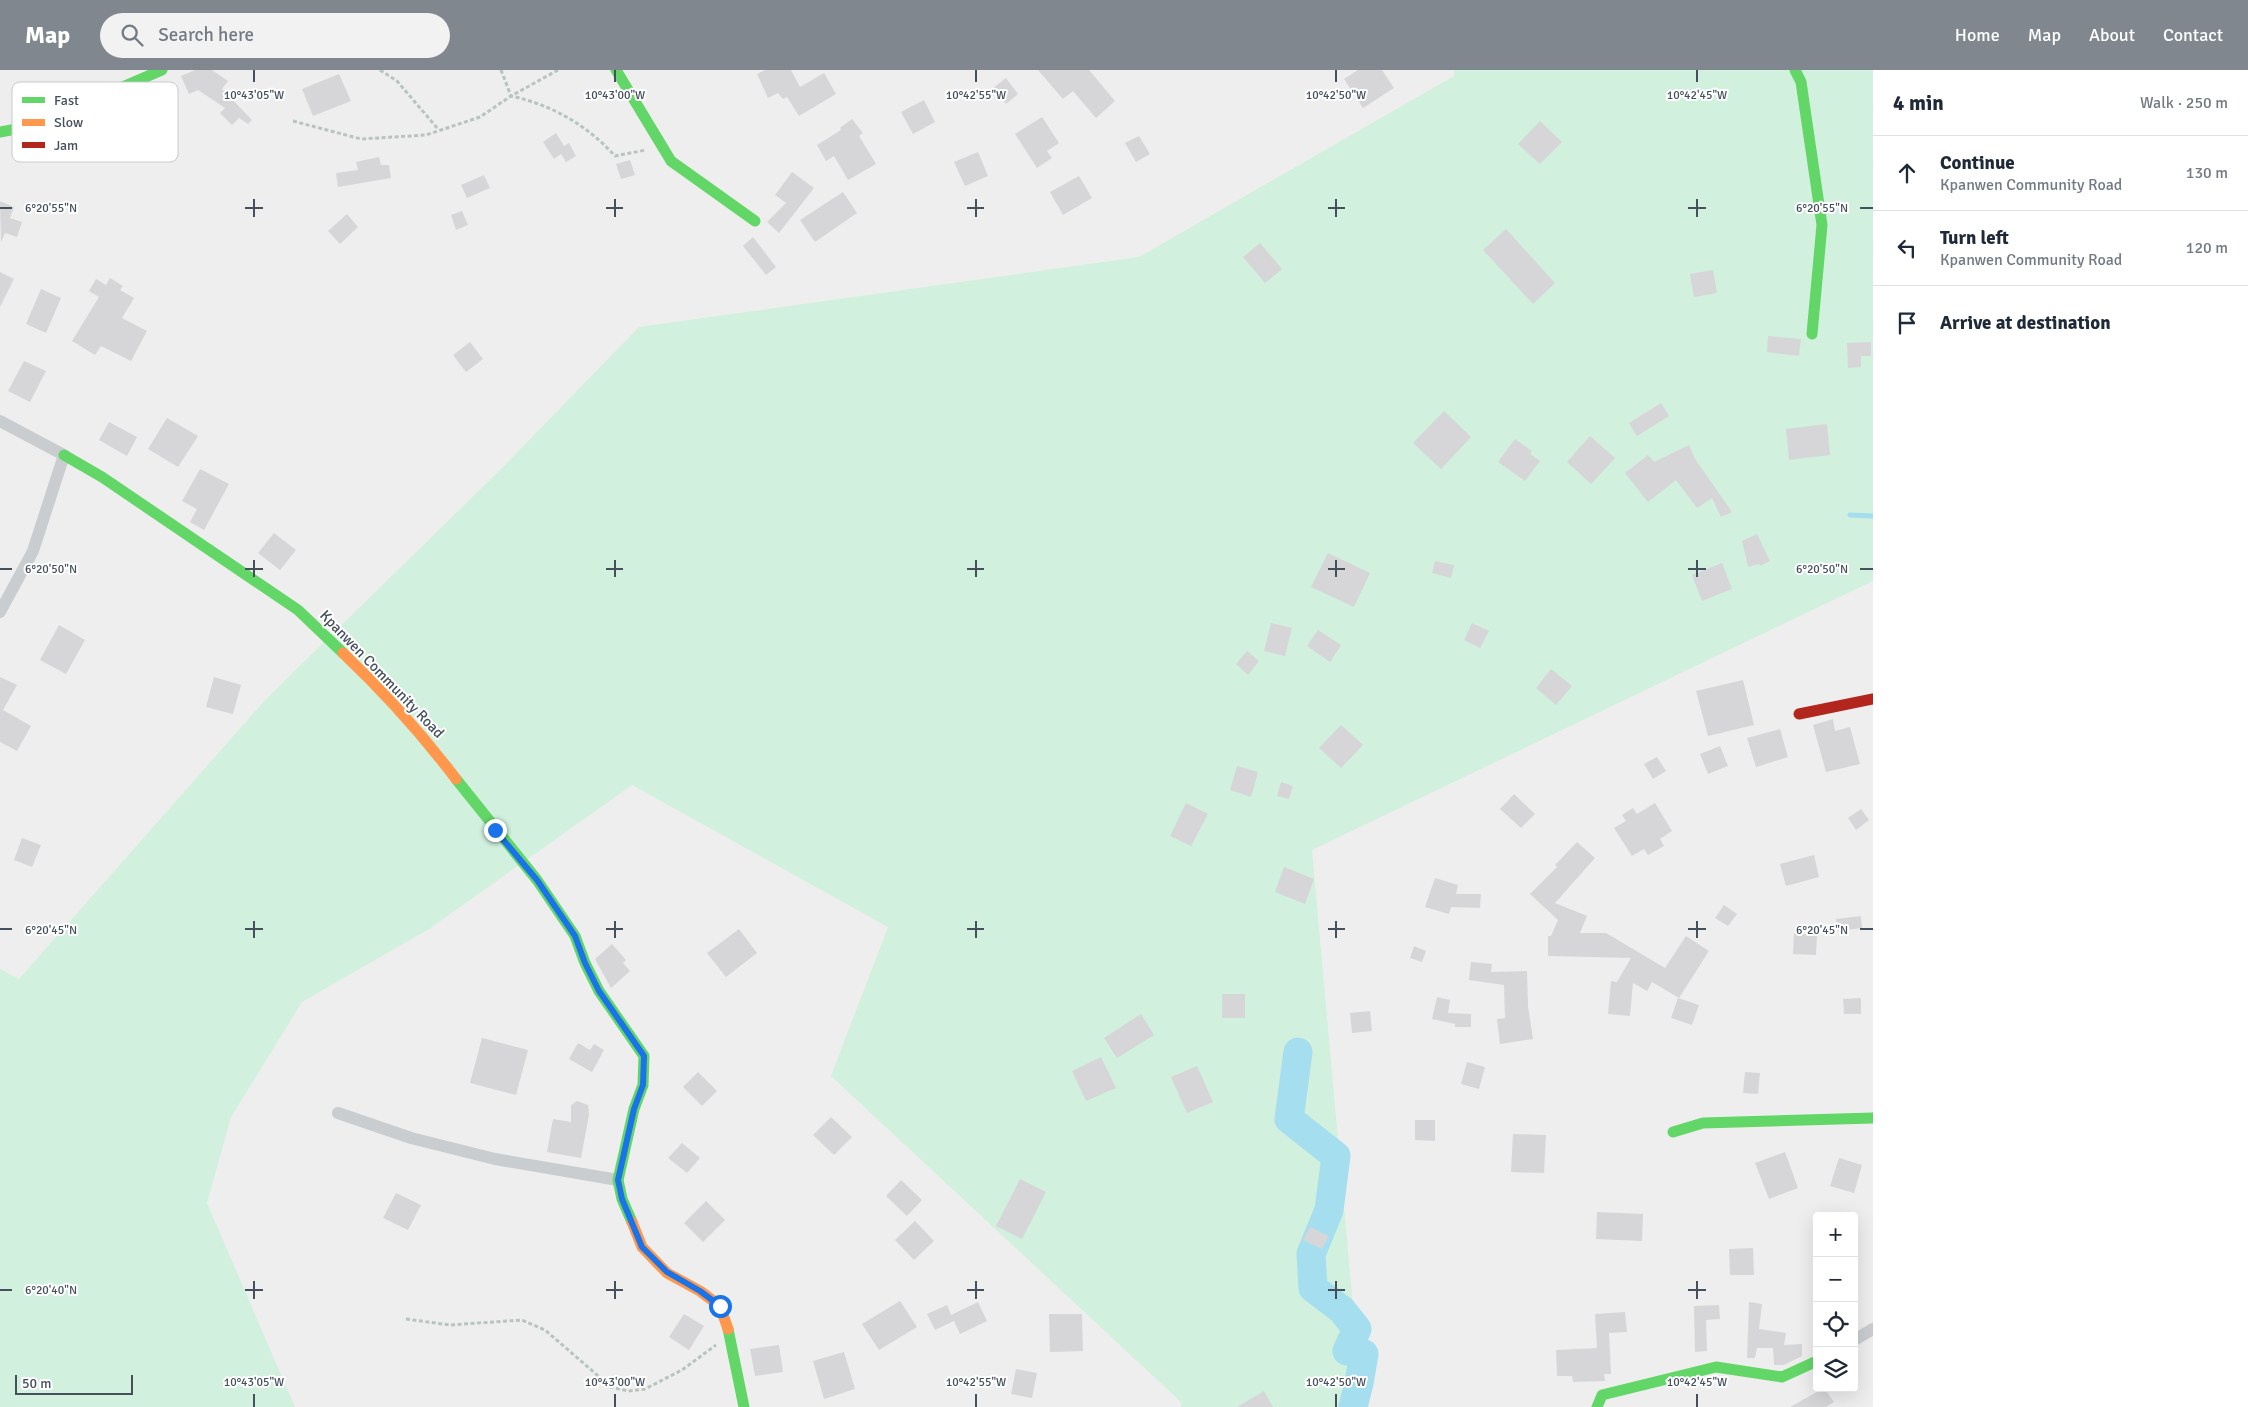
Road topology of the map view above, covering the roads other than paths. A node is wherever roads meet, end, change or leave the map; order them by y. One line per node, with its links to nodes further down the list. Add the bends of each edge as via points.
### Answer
1 (162, 70): 4 (street)
2 (616, 70): 5 (street, via 672,161)
3 (1795, 70): 6 (street, via 1801,82 1822,225)
4 (134, 82)
5 (755, 220)
6 (1812, 334)
7 (0, 421): 8 (street)
8 (64, 454): 9 (street, via 33,551); 15 (street, Kpanwen Community Road, via 298,610 372,681 431,746 537,880 575,936 599,991 644,1056 643,1085 634,1109)
9 (0, 612)
10 (1873, 699): 11 (street)
11 (1798, 714)
12 (338, 1113): 15 (street, via 411,1138 486,1156)
13 (1873, 1118): 14 (street, via 1703,1123)
14 (1673, 1132)
15 (618, 1180): 19 (street, Kpanwen Community Road, via 622,1199 642,1247 667,1272 720,1306 730,1334)
16 (1873, 1329): 17 (street)
17 (1858, 1338)
18 (1813, 1363): 20 (street, via 1782,1377 1716,1367 1602,1395)
19 (744, 1407)
20 (1597, 1407)

